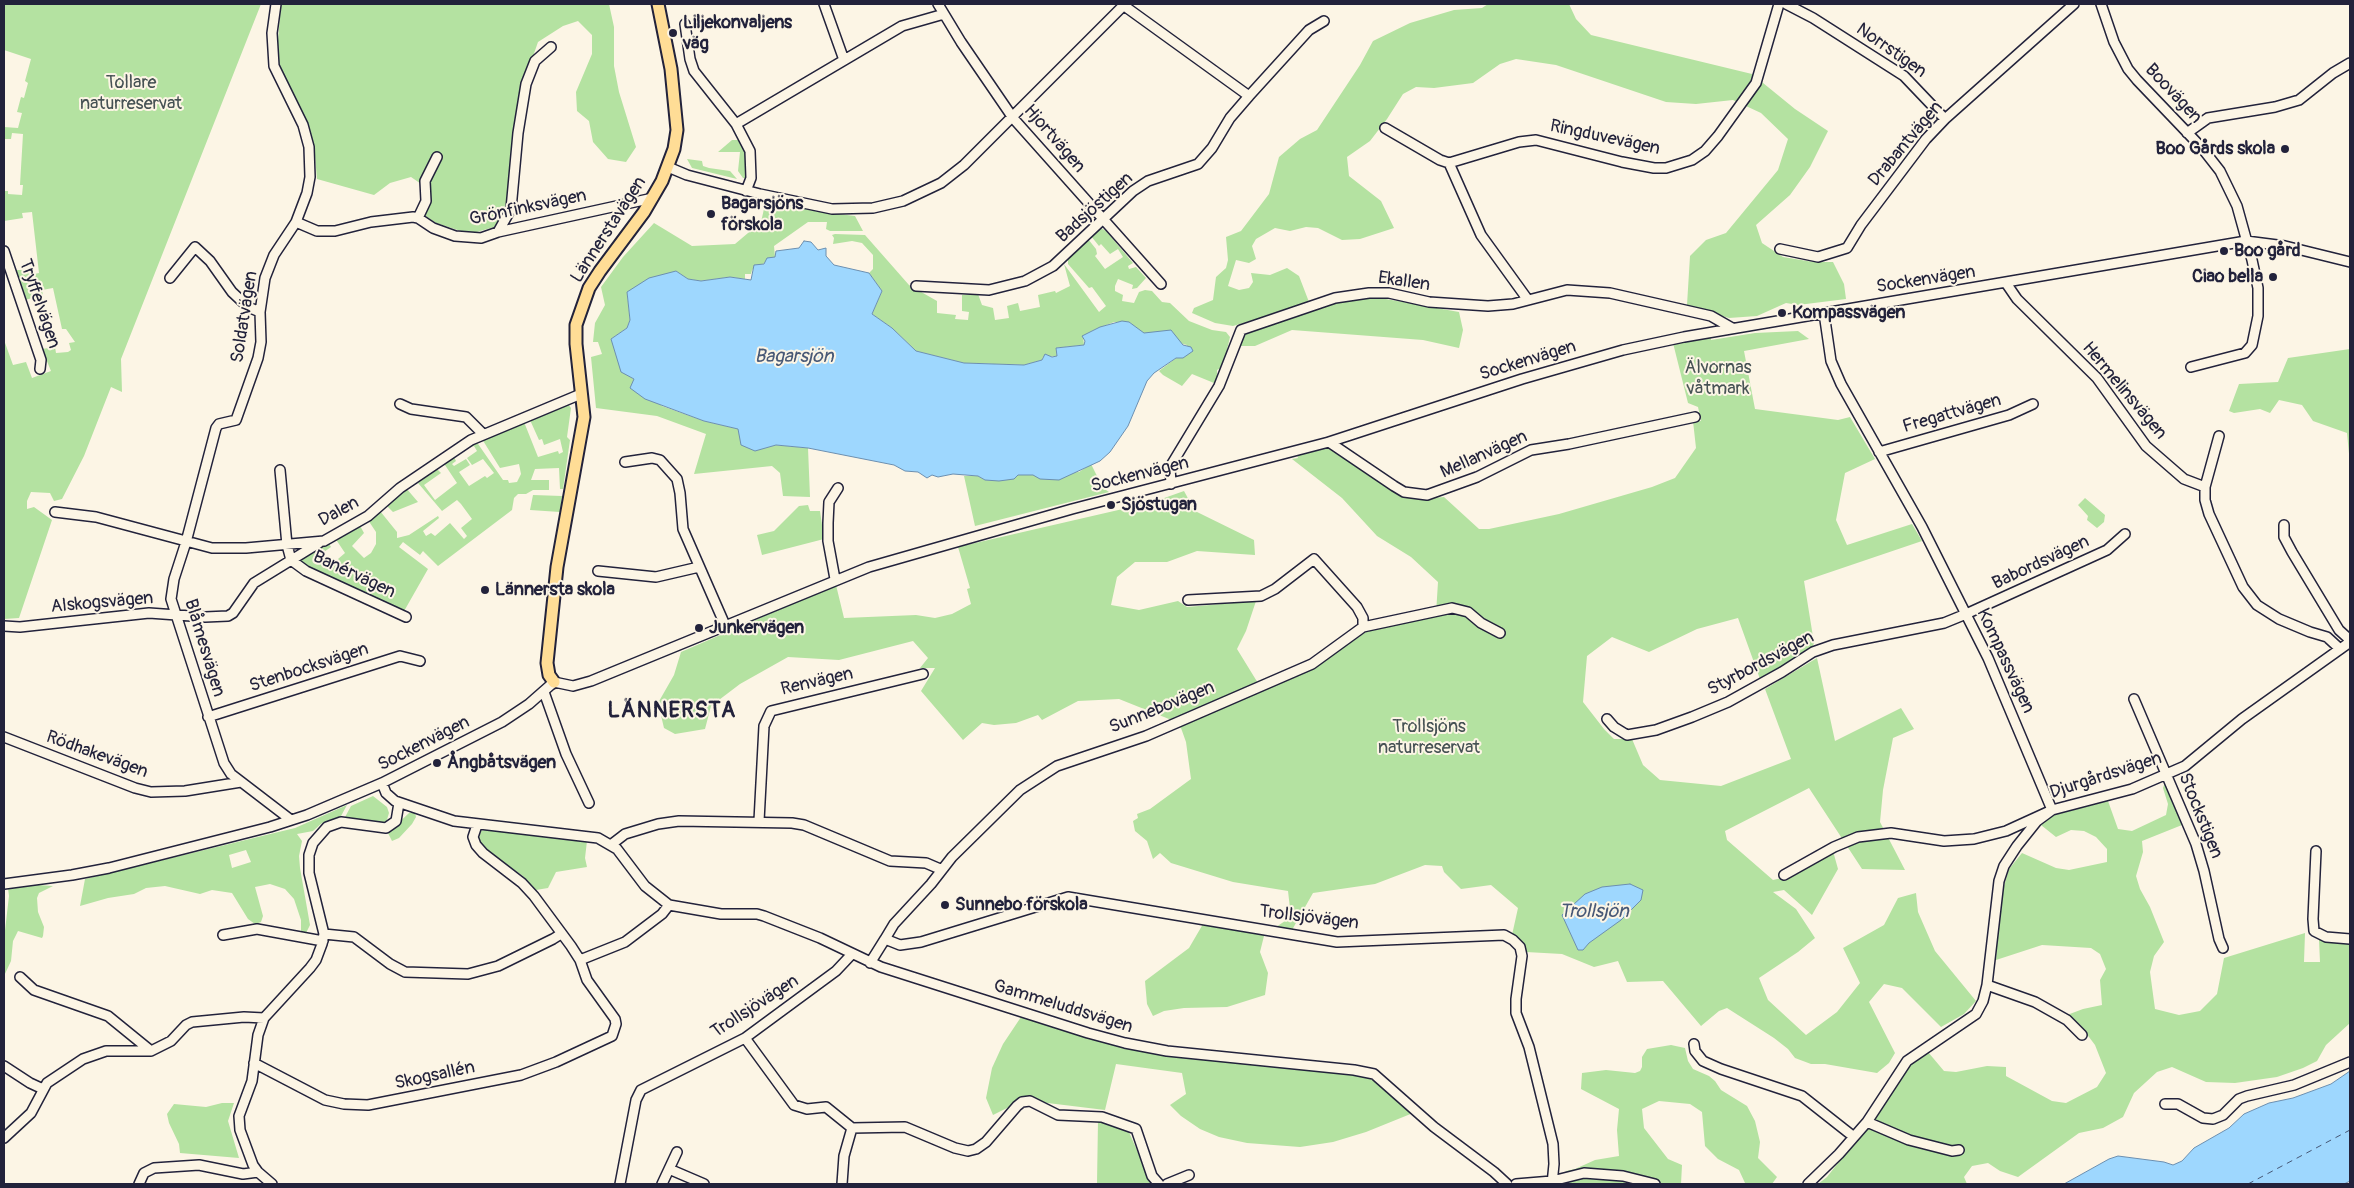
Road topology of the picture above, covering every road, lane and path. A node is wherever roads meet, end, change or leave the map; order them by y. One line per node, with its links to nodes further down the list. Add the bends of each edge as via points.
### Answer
1 (276, 4): 29 (street, Soldatvägen, via 272,33 274,66 303,125 309,147 310,176)
2 (658, 4): 24 (main road, Lännerstavägen, via 677,116 674,149)
3 (824, 4): 14 (street)
4 (938, 4): 10 (street, Hjortvägen)
5 (1124, 4): 16 (street); 17 (street)
6 (1779, 4): 23 (street, Ringduvevägen, via 1756,83 1718,136 1692,160 1654,168 1536,140)
7 (1786, 4): 18 (street, Norrstigen, via 1904,76)
8 (2074, 4): 18 (street, Drabantvägen)
9 (2101, 4): 21 (street, Boovägen, via 2114,42 2128,69)
10 (944, 14): 14 (street, via 902,26); 17 (street, Hjortvägen)
11 (1324, 21): 16 (street, Badsjöstigen, via 1309,30)
12 (685, 24): 19 (street, via 687,48 694,71)
13 (551, 47): 30 (street, via 535,61 526,84 511,209)
14 (844, 60): 19 (street)
15 (2350, 63): 21 (street, via 2333,72 2299,100 2208,118)
16 (1249, 96): 28 (street, Badsjöstigen, via 1198,164 1148,182 1133,191)
17 (1013, 118): 25 (street, via 953,175 890,205 860,210 832,209); 28 (street, Hjortvägen)
18 (1945, 119): 32 (street, Drabantvägen, via 1909,159 1847,248 1818,257)
19 (736, 124): 25 (street, via 751,157 751,178)
20 (1385, 128): 23 (street)
21 (2188, 133): 31 (street, Boovägen, via 2211,159 2229,187)
22 (437, 157): 27 (street, via 425,181 426,201)
23 (1449, 163): 39 (street, via 1481,235)
24 (668, 167): 25 (street); 26 (main road, Lännerstavägen)
25 (746, 191)
26 (653, 198): 30 (street, Grönfinksvägen); 45 (main road, Lännerstavägen, via 600,270 580,310 576,344)
27 (418, 218): 29 (street, via 379,221 335,231 318,230); 30 (street, Grönfinksvägen, via 433,228 463,238 481,238)
28 (1103, 220): 37 (street, Hjortvägen); 38 (street, Badsjöstigen, via 1053,266 1025,281 989,290)
29 (296, 222): 40 (street, Soldatvägen, via 274,255 265,278)
30 (498, 232)
31 (2246, 241): 34 (street, via 2285,246); 36 (street, Sockenvägen); 44 (street, Boovägen, via 2258,288 2258,316 2252,345 2245,353)
32 (1780, 249)
33 (4, 251): 43 (street, Tryffelvägen, via 42,360)
34 (2350, 262)
35 (170, 278): 40 (street, via 195,247 210,261 232,292 248,307)
36 (2006, 283): 41 (street, Sockenvägen); 57 (street, Hermelinsvägen, via 2017,299 2097,378 2146,446 2184,479)
37 (1161, 284)
38 (916, 286)
39 (1528, 300): 42 (street, Ekallen, via 1568,290 1610,293 1711,316); 56 (street, Ekallen, via 1488,306 1446,304 1389,293 1369,293 1335,298 1241,330 1220,386 1170,467)
40 (260, 312): 48 (street, Soldatvägen, via 260,350)
41 (1824, 313): 42 (street, Sockenvägen); 53 (street, Kompassvägen, via 1836,374)
42 (1732, 328): 52 (street, Sockenvägen, via 1623,350)
43 (40, 368)
44 (2191, 368)
45 (581, 394): 50 (street, Dalen); 81 (main road, Lännerstavägen, via 583,432 557,567 547,663)
46 (400, 404): 50 (street, via 418,411 466,417)
47 (2032, 404): 53 (street, Fregattvägen, via 2009,415)
48 (239, 411): 63 (street, Blåmesvägen, via 236,420 219,424 216,428)
49 (1695, 417): 52 (street, Mellanvägen, via 1531,450 1478,478 1427,495 1399,489)
50 (484, 434): 62 (street, Dalen, via 417,476 368,516)
51 (2219, 436): 57 (street)
52 (1329, 442): 56 (street, Sockenvägen)
53 (1879, 452): 70 (street, Kompassvägen)
54 (625, 462): 66 (street, via 660,460 677,479 683,529)
55 (280, 470): 64 (street, Banérvägen)
56 (1171, 484): 68 (street, Sockenvägen, via 898,558)
57 (2206, 487): 78 (street, via 2209,514 2250,597 2272,615 2326,637)
58 (838, 488): 68 (street, via 829,502 828,523)
59 (55, 512): 63 (street, Dalen, via 96,517)
60 (2284, 525): 77 (street, via 2284,537 2292,552 2338,630)
61 (2125, 534): 70 (street, Babordsvägen, via 2107,550)
62 (324, 541): 64 (street, Dalen); 65 (street, Alskogsvägen)
63 (186, 542): 64 (street, Dalen, via 229,549); 71 (street, Blåmesvägen, via 172,590)
64 (287, 545): 65 (street, Banérvägen)
65 (291, 560): 71 (street, Alskogsvägen, via 254,583 228,616); 72 (street, Banérvägen, via 306,571)
66 (698, 567): 67 (street, via 656,577); 73 (street)
67 (598, 571)
68 (835, 579): 73 (street, Sockenvägen)
69 (1188, 600): 75 (street, via 1261,596 1314,559 1357,607 1363,618)
70 (1966, 614): 85 (street, Styrbordsvägen, via 1930,626 1821,648 1728,702 1656,730 1628,735); 92 (street, Kompassvägen, via 1999,681)
71 (175, 615): 74 (street, Alskogsvägen, via 149,613); 84 (street, Blåmesvägen)
72 (406, 617)
73 (725, 625): 81 (street, Sockenvägen, via 591,681 573,686)
74 (4, 626)
75 (1363, 627): 76 (street, Sunnebovägen, via 1452,608 1468,612 1481,624); 98 (street, Sunnebovägen, via 1312,664 1146,736 1045,772 1020,790)
76 (1500, 633)
77 (2350, 641): 78 (street, Djurgårdsvägen)
78 (2339, 648): 87 (street, Djurgårdsvägen, via 2228,729 2192,761)
79 (420, 661): 84 (street, Stenbocksvägen, via 400,656)
80 (923, 674): 94 (street, Renvägen, via 770,712 764,726)
81 (554, 682): 82 (street, Sockenvägen)
82 (544, 692): 89 (street, Sockenvägen, via 502,722); 91 (street, via 566,754)
83 (2134, 699): 87 (street, Stockstigen)
84 (208, 717): 88 (street, Blåmesvägen, via 224,763)
85 (1607, 719)
86 (4, 737): 88 (street, Rödhakevägen, via 151,792 185,791)
87 (2166, 775): 92 (street, Djurgårdsvägen, via 2132,789); 107 (street, Stockstigen, via 2196,844)
88 (241, 782): 93 (street, Blåmesvägen)
89 (382, 783): 90 (street, via 386,793); 93 (street, Sockenvägen)
90 (399, 803): 95 (street); 104 (street, via 396,821 386,828 340,822 328,827 313,843 309,873)
91 (589, 803)
92 (2052, 810): 99 (street, via 2006,831 1974,839 1944,841 1891,833 1858,838); 112 (street, Djurgårdsvägen, via 2037,822 2004,866 1999,881)
93 (291, 820): 100 (street, Sockenvägen, via 109,868)
94 (759, 822): 96 (street, via 679,820 625,834); 98 (street, via 804,825 890,861 926,863)
95 (477, 826): 96 (street, via 598,838); 102 (street, via 473,837 483,853 522,883)
96 (612, 844): 101 (street, Gammeluddsvägen, via 645,886)
97 (2316, 851): 106 (street, via 2314,931 2326,937)
98 (940, 870): 105 (street, Sunnebovägen)
99 (1784, 875)
100 (4, 884)
101 (669, 905): 108 (street, Gammeluddsvägen, via 721,914 757,914); 109 (street, via 625,942)
102 (561, 934): 104 (street, via 498,966 468,974 405,972 354,937); 109 (street)
103 (223, 935): 104 (street, via 257,929)
104 (323, 937): 113 (street, via 316,960)
105 (885, 939): 110 (street); 132 (street, Trollsjövägen, via 900,945 921,942 1053,900 1076,897 1337,942 1504,934 1514,940 1522,956 1516,1013 1529,1047 1553,1144)
106 (2350, 939)
107 (2224, 948)
108 (852, 954): 110 (street, Gammeluddsvägen); 115 (street, Trollsjövägen, via 836,971)
109 (580, 960): 119 (street, Skogsallén, via 587,980 615,1019 614,1033 537,1070 380,1104 354,1105 325,1100)
110 (870, 963): 141 (street, Gammeluddsvägen, via 1125,1043 1167,1051 1374,1074 1434,1128)
111 (20, 977): 117 (street, via 34,990 108,1016)
112 (1987, 985): 114 (street, via 2035,1002 2067,1020); 123 (street, Djurgårdsvägen, via 1976,1014 1907,1060)
113 (264, 1018): 117 (street, via 192,1022 171,1041); 119 (street)
114 (2082, 1035)
115 (744, 1038): 124 (street, via 794,1105 807,1109 826,1107); 135 (street, Trollsjövägen, via 642,1090 636,1100)
116 (1694, 1044): 125 (street, via 1698,1057 1710,1065 1802,1096)
117 (151, 1051): 121 (street, via 95,1054 62,1072)
118 (2350, 1062): 122 (street, via 2294,1085 2247,1096 2224,1115 2213,1119 2203,1118 2178,1104)
119 (254, 1063): 130 (street, via 239,1124)
120 (4, 1066): 121 (street)
121 (43, 1089): 126 (street, via 31,1113)
122 (2165, 1104)
123 (1867, 1122): 125 (street, Djurgårdsvägen); 127 (street, via 1910,1140)
124 (852, 1128): 138 (street, via 844,1156); 139 (street, via 905,1127 968,1151 986,1142 1017,1106 1030,1101 1058,1115 1102,1117 1136,1129 1152,1176)
125 (1854, 1137): 144 (street, Djurgårdsvägen)
126 (4, 1138)
127 (1959, 1150)
128 (677, 1152): 129 (street)
129 (668, 1169): 136 (street); 137 (street)
130 (258, 1172): 133 (street, via 243,1174 199,1165 154,1168 144,1173); 134 (street)
131 (1188, 1175): 140 (street)
132 (1552, 1182): 142 (street); 143 (street, via 1584,1173 1598,1173)
133 (139, 1184)
134 (272, 1184)
135 (620, 1184)
136 (662, 1184)
137 (704, 1184)
138 (842, 1184)
139 (1159, 1184)
140 (1167, 1184)
141 (1507, 1184)
142 (1516, 1184)
143 (1655, 1184)
144 (1808, 1184)

